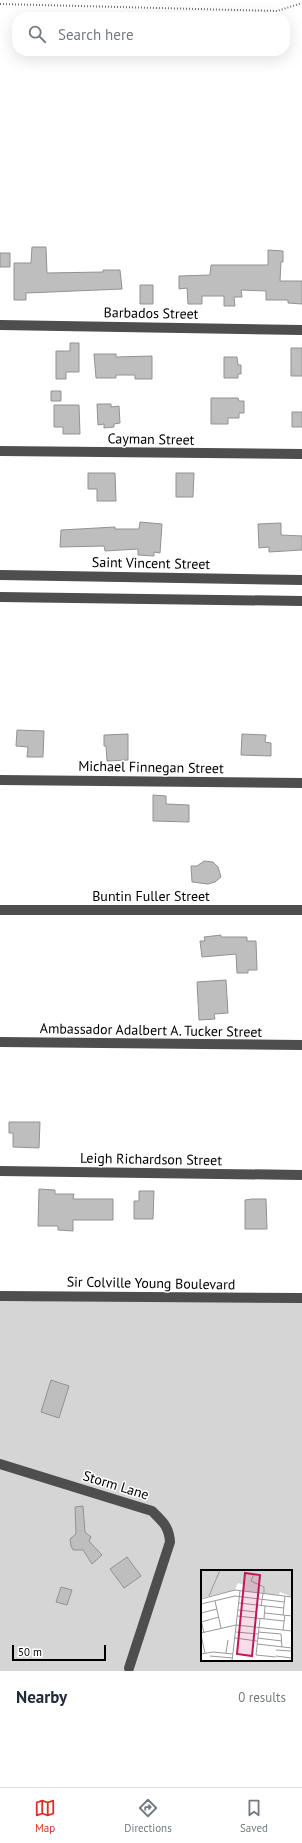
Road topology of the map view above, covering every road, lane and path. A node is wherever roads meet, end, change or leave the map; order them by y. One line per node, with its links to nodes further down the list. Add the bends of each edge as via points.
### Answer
1 (302, 3): 2 (path, via 277,11)
2 (0, 4)
3 (0, 325): 4 (street, Barbados Street)
4 (302, 330)
5 (0, 451): 6 (street, Cayman Street)
6 (302, 454)
7 (0, 575): 8 (street, Saint Vincent Street)
8 (302, 580)
9 (0, 597): 10 (street)
10 (302, 601)
11 (0, 780): 12 (street, Michael Finnegan Street)
12 (302, 783)
13 (0, 910): 14 (street, Buntin Fuller Street)
14 (302, 910)
15 (0, 1042): 16 (street, Ambassador Adalbert A. Tucker Street)
16 (302, 1045)
17 (0, 1171): 18 (street, Leigh Richardson Street)
18 (302, 1175)
19 (0, 1296): 20 (street, Sir Colville Young Boulevard)
20 (302, 1298)
21 (0, 1464): 22 (street, Storm Lane, via 152,1511 164,1522 170,1532 170,1542)
22 (129, 1668)

